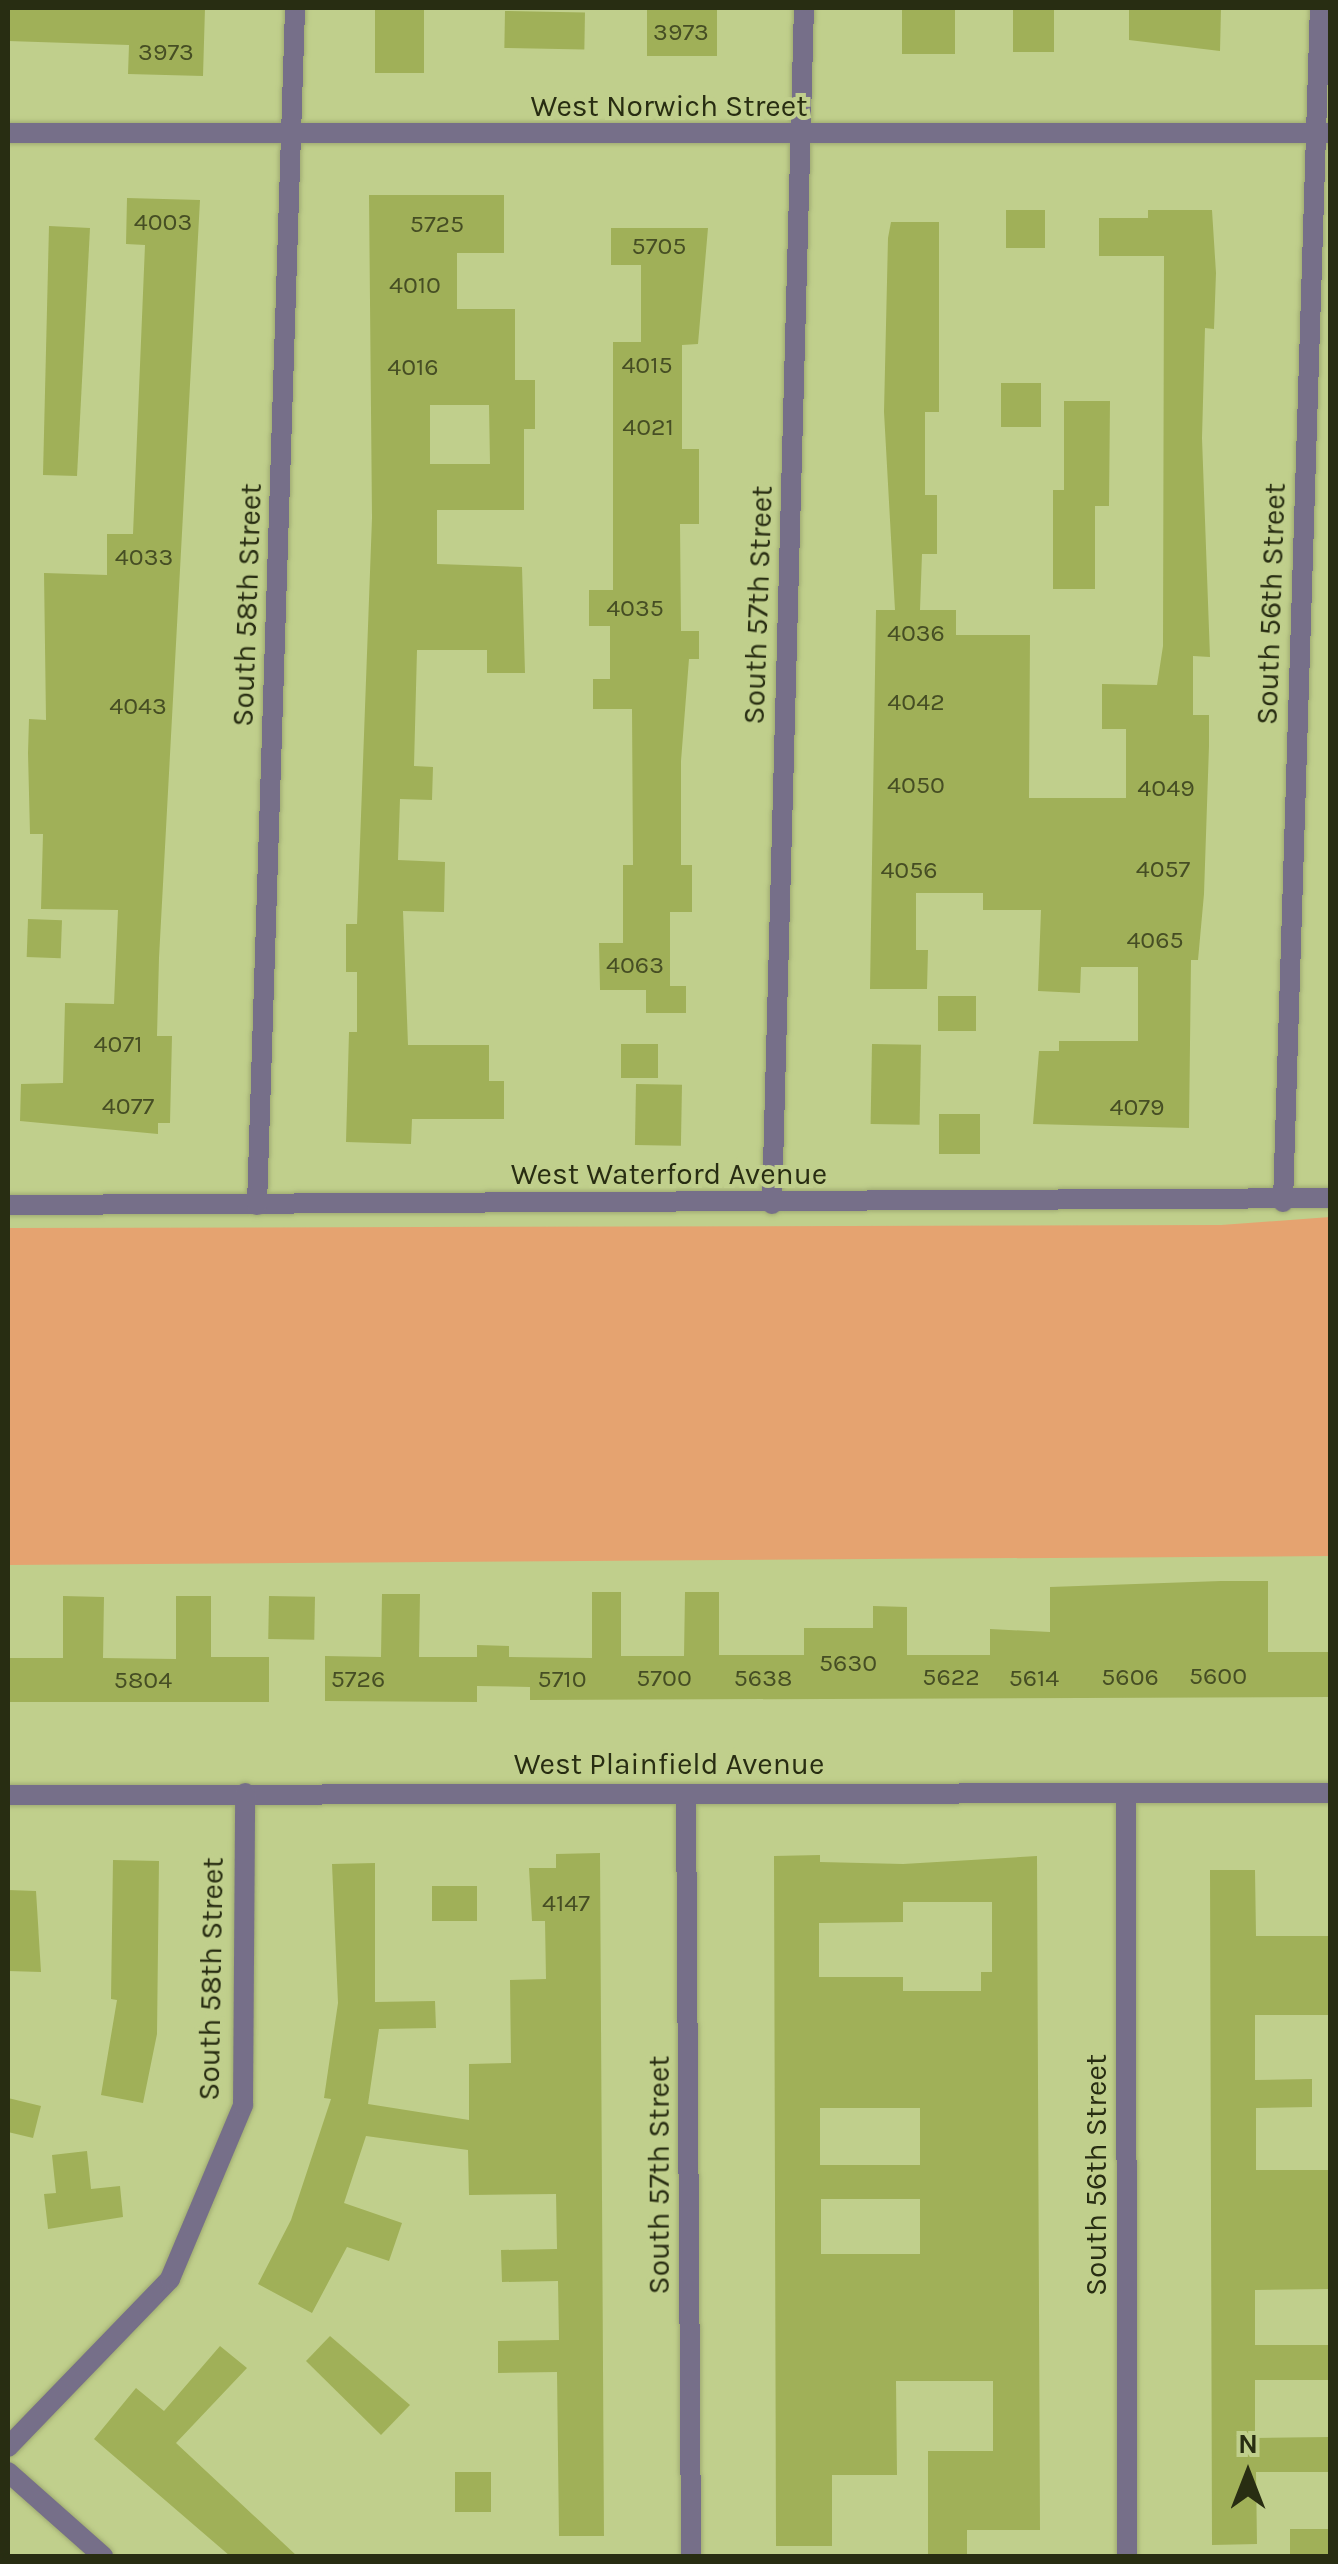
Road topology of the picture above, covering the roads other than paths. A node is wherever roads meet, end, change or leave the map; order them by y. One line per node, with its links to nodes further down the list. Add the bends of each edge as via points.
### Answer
1 (296, 8): 6 (street, South 58th Street)
2 (804, 8): 7 (street, South 57th Street)
3 (1320, 8): 5 (street, South 56th Street)
4 (8, 134): 6 (street, West Norwich Street)
5 (1324, 134): 7 (street, West Norwich Street); 9 (street, South 56th Street)
6 (293, 135): 7 (street, West Norwich Street); 12 (street, South 58th Street)
7 (801, 136): 10 (street, South 57th Street)
8 (1330, 1198): 9 (street, West Waterford Avenue)
9 (1283, 1202): 10 (street, West Waterford Avenue)
10 (772, 1204): 12 (street, West Waterford Avenue)
11 (8, 1205): 12 (street, West Waterford Avenue)
12 (257, 1205)
13 (245, 1793): 15 (street, West Plainfield Avenue); 17 (street, West Plainfield Avenue); 18 (street, South 58th Street, via 243,2105 170,2278)
14 (1330, 1793): 16 (street, West Plainfield Avenue)
15 (686, 1794): 16 (street, West Plainfield Avenue); 21 (street, South 57th Street)
16 (1126, 1794): 22 (street, South 56th Street)
17 (8, 1795)
18 (8, 2447)
19 (8, 2472): 20 (street)
20 (103, 2556)
21 (691, 2556)
22 (1127, 2556)

